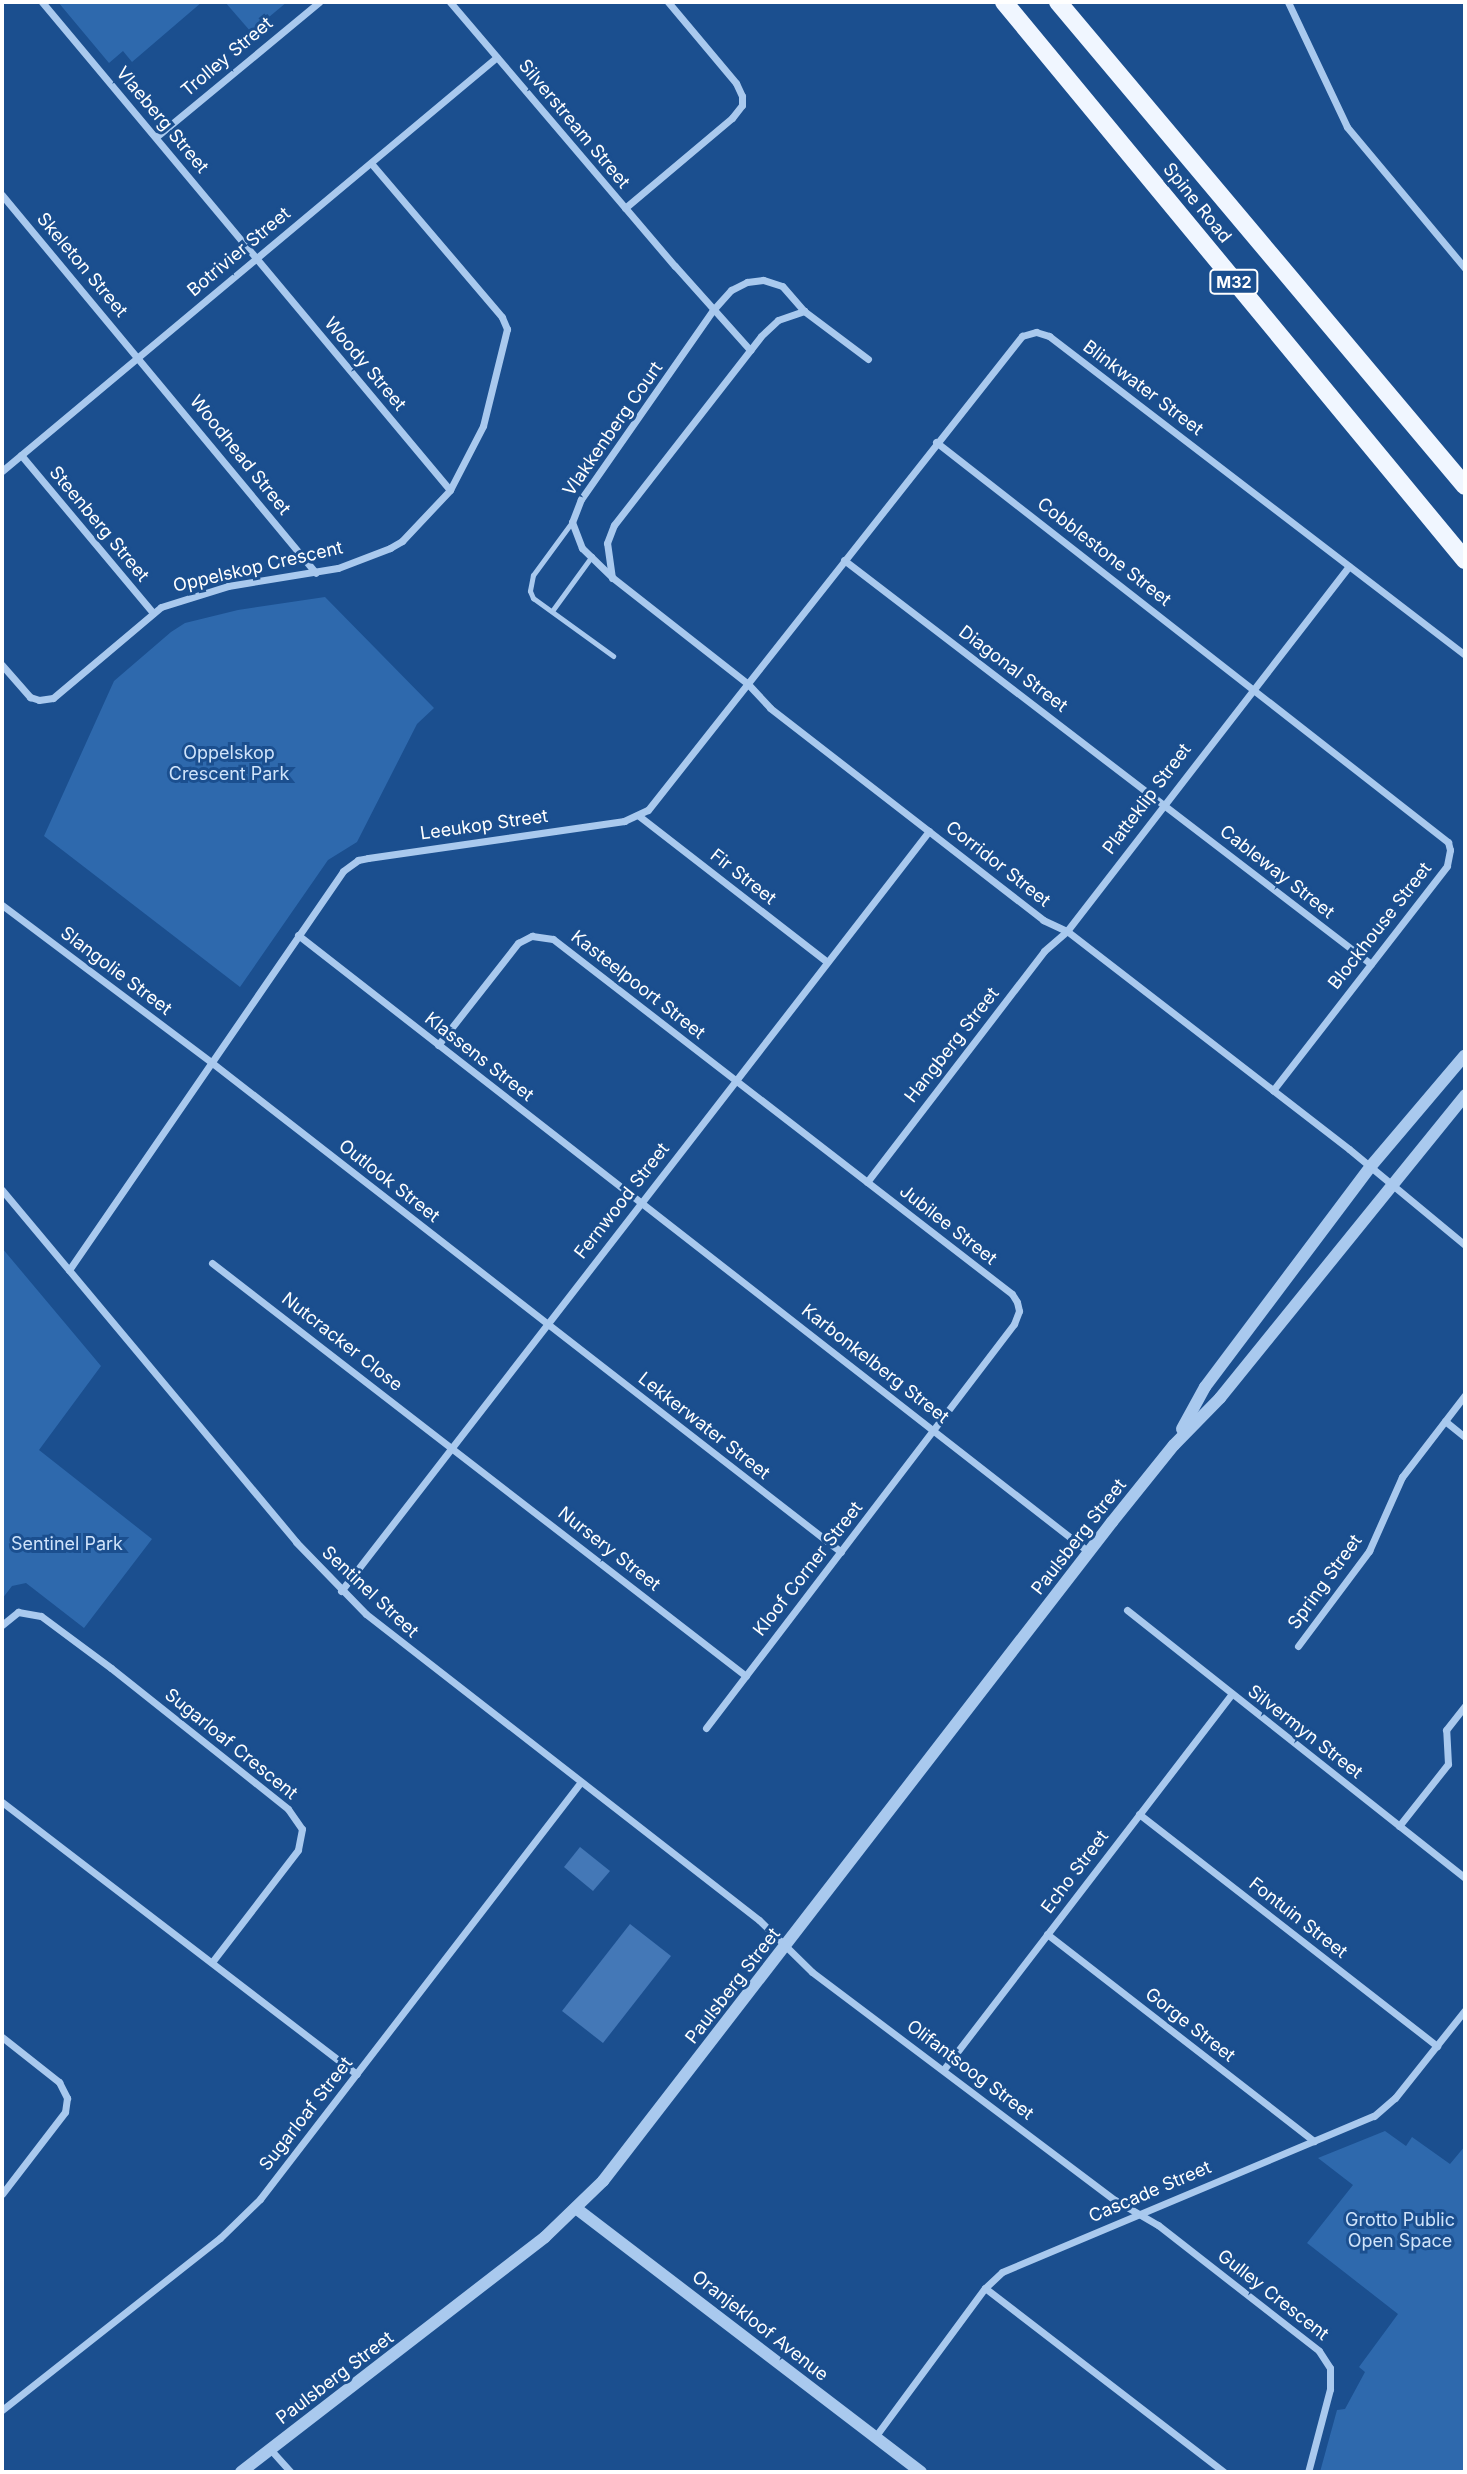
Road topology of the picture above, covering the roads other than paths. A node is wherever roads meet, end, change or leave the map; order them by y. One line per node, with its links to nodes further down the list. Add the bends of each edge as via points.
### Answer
1 (43, 2): 9 (street, Vlaeberg Street)
2 (319, 2): 9 (street, Trolley Street)
3 (450, 2): 8 (street, Silverstream Street)
4 (668, 2): 12 (street, via 736,83 742,105)
5 (1004, 2): 28 (main road, Spine Road / M32)
6 (1058, 2): 23 (main road, Spine Road / M32)
7 (1288, 2): 14 (street, via 1347,127)
8 (497, 57): 10 (street, Botrivier Street); 12 (street, Silverstream Street)
9 (156, 137): 13 (street, Vlaeberg Street)
10 (371, 163): 13 (street, Botrivier Street); 24 (street, Oppelskop Crescent, via 502,317 507,329 483,426)
11 (2, 195): 18 (street, Skeleton Street)
12 (625, 208): 15 (street, Silverstream Street)
13 (256, 258): 18 (street, Botrivier Street); 24 (street, Woody Street)
14 (1465, 268)
15 (713, 310): 16 (street, Vlakkenberg Court, via 731,290 763,280 782,286); 17 (street); 25 (street, Vlakkenberg Court, via 581,499)
16 (804, 311): 17 (street, via 778,320); 19 (street, Vlakkenberg Court)
17 (750, 350): 31 (street, via 614,525 607,543)
18 (139, 356): 21 (street, Botrivier Street); 30 (street, Woodhead Street)
19 (868, 359)
20 (936, 442): 27 (street); 29 (street, Blinkwater Street, via 1016,340 1029,333 1044,334); 38 (street, Cobblestone Street)
21 (21, 455): 22 (street, Botrivier Street); 33 (street, Steenberg Street)
22 (2, 471)
23 (1465, 486)
24 (450, 490): 30 (street, Oppelskop Crescent, via 396,545)
25 (572, 522): 26 (street, Vlakkenberg Court, via 582,548); 32 (lane, via 529,583 533,598)
26 (592, 556): 31 (street, Vlakkenberg Court); 32 (lane)
27 (844, 560): 37 (street); 39 (street, Diagonal Street)
28 (1465, 560)
29 (1349, 566): 34 (street, Blinkwater Street); 38 (street)
30 (316, 573): 33 (street, Oppelskop Crescent, via 228,586 170,602)
31 (612, 579): 37 (street, Corridor Street)
32 (552, 611): 35 (lane)
33 (153, 613): 36 (street, Oppelskop Crescent, via 53,698 30,697)
34 (1465, 655)
35 (613, 656)
36 (2, 665)
37 (747, 683): 40 (street, via 656,803); 41 (street, Corridor Street, via 770,708)
38 (1253, 687): 39 (street, Platteklip Street); 46 (street, Blockhouse Street, via 1448,842 1447,866)
39 (1163, 804): 43 (street, Platteklip Street); 46 (street, Cableway Street)
40 (639, 816): 44 (street, Leeukop Street, via 358,860 343,871); 45 (street, Fir Street)
41 (929, 831): 43 (street, Corridor Street, via 1043,920); 45 (street, Fernwood Street)
42 (2, 905): 49 (street, Slangolie Street)
43 (1067, 931): 51 (street, Corridor Street); 54 (street, Hangberg Street, via 1044,951)
44 (298, 935): 47 (street, Klassens Street); 49 (street, Leeukop Street)
45 (827, 962): 50 (street, Fernwood Street)
46 (1371, 964): 51 (street, Blockhouse Street)
47 (438, 1045): 50 (street, Kasteelpoort Street, via 518,943 539,935 553,939); 57 (street, Klassens Street)
48 (1465, 1055): 53 (street, Paulsberg Street)
49 (211, 1062): 60 (street, Leeukop Street); 61 (street, Outlook Street)
50 (736, 1080): 54 (street, Jubilee Street); 57 (street, Fernwood Street)
51 (1273, 1090): 53 (street, Corridor Street)
52 (1465, 1095): 55 (street, Paulsberg Street)
53 (1371, 1166): 55 (street, Corridor Street); 66 (street, Paulsberg Street, via 1205,1388)
54 (867, 1182): 64 (street, Jubilee Street, via 1017,1302 1014,1324)
55 (1391, 1187): 58 (street, Corridor Street); 66 (street, Paulsberg Street, via 1220,1398)
56 (2, 1190): 60 (street, Sentinel Street)
57 (641, 1203): 61 (street, Fernwood Street); 64 (street, Karbonkelberg Street)
58 (1465, 1245)
59 (212, 1263): 67 (street, Nutcracker Close)
60 (69, 1270): 70 (street, Sentinel Street)
61 (547, 1325): 67 (street, Fernwood Street); 68 (street, Lekkerwater Street)
62 (1465, 1395): 63 (street, Spring Street)
63 (1445, 1421): 65 (street); 73 (street, Spring Street, via 1402,1477 1369,1551)
64 (935, 1430): 68 (street, Kloof Corner Street); 69 (street, Karbonkelberg Street)
65 (1465, 1437)
66 (1174, 1445): 69 (street, Paulsberg Street)
67 (452, 1447): 70 (street, Fernwood Street); 74 (street, Nursery Street)
68 (841, 1552): 74 (street, Kloof Corner Street)
69 (1089, 1552): 84 (street, Paulsberg Street)
70 (341, 1591): 78 (street, Sentinel Street, via 391,1636)
71 (1127, 1610): 75 (street, Silvermyn Street)
72 (2, 1625): 85 (street, Sugarloaf Crescent, via 18,1612 41,1616 278,1801 302,1829 298,1850)
73 (1298, 1646)
74 (746, 1676): 77 (street, Kloof Corner Street)
75 (1232, 1694): 80 (street, Echo Street); 81 (street, Silvermyn Street)
76 (1465, 1706): 81 (street, via 1446,1730 1448,1764)
77 (706, 1728)
78 (580, 1783): 84 (street, Sentinel Street, via 759,1920); 90 (street, Sugarloaf Street)
79 (2, 1801): 85 (street)
80 (1139, 1814): 83 (street, Echo Street); 88 (street, Fontuin Street)
81 (1399, 1826): 82 (street, Silvermyn Street)
82 (1465, 1878)
83 (1047, 1934): 89 (street, Echo Street); 91 (street, Gorge Street)
84 (786, 1947): 89 (street, Olifantsoog Street); 93 (street, Paulsberg Street)
85 (212, 1962): 90 (street)
86 (1465, 2010): 88 (street, Cascade Street)
87 (2, 2037): 92 (street, via 59,2082 67,2098 65,2112)
88 (1437, 2046): 91 (street, Cascade Street, via 1383,2110)
89 (944, 2069): 94 (street, Olifantsoog Street)
90 (356, 2074): 96 (street, Sugarloaf Street, via 240,2220)
91 (1314, 2141): 94 (street, Cascade Street)
92 (2, 2194)
93 (578, 2209): 97 (street, Oranjekloof Avenue); 98 (street, Paulsberg Street)
94 (1137, 2215): 95 (street, Cascade Street, via 1011,2267); 103 (street, Gulley Crescent, via 1158,2225 1327,2360 1330,2389)
95 (985, 2288): 97 (street, Cascade Street); 102 (street)
96 (2, 2410)
97 (875, 2437): 101 (street, Oranjekloof Avenue)
98 (270, 2449): 99 (street, Paulsberg Street); 100 (street)
99 (241, 2472)
100 (291, 2472)
101 (921, 2472)
102 (1224, 2472)
103 (1308, 2472)

